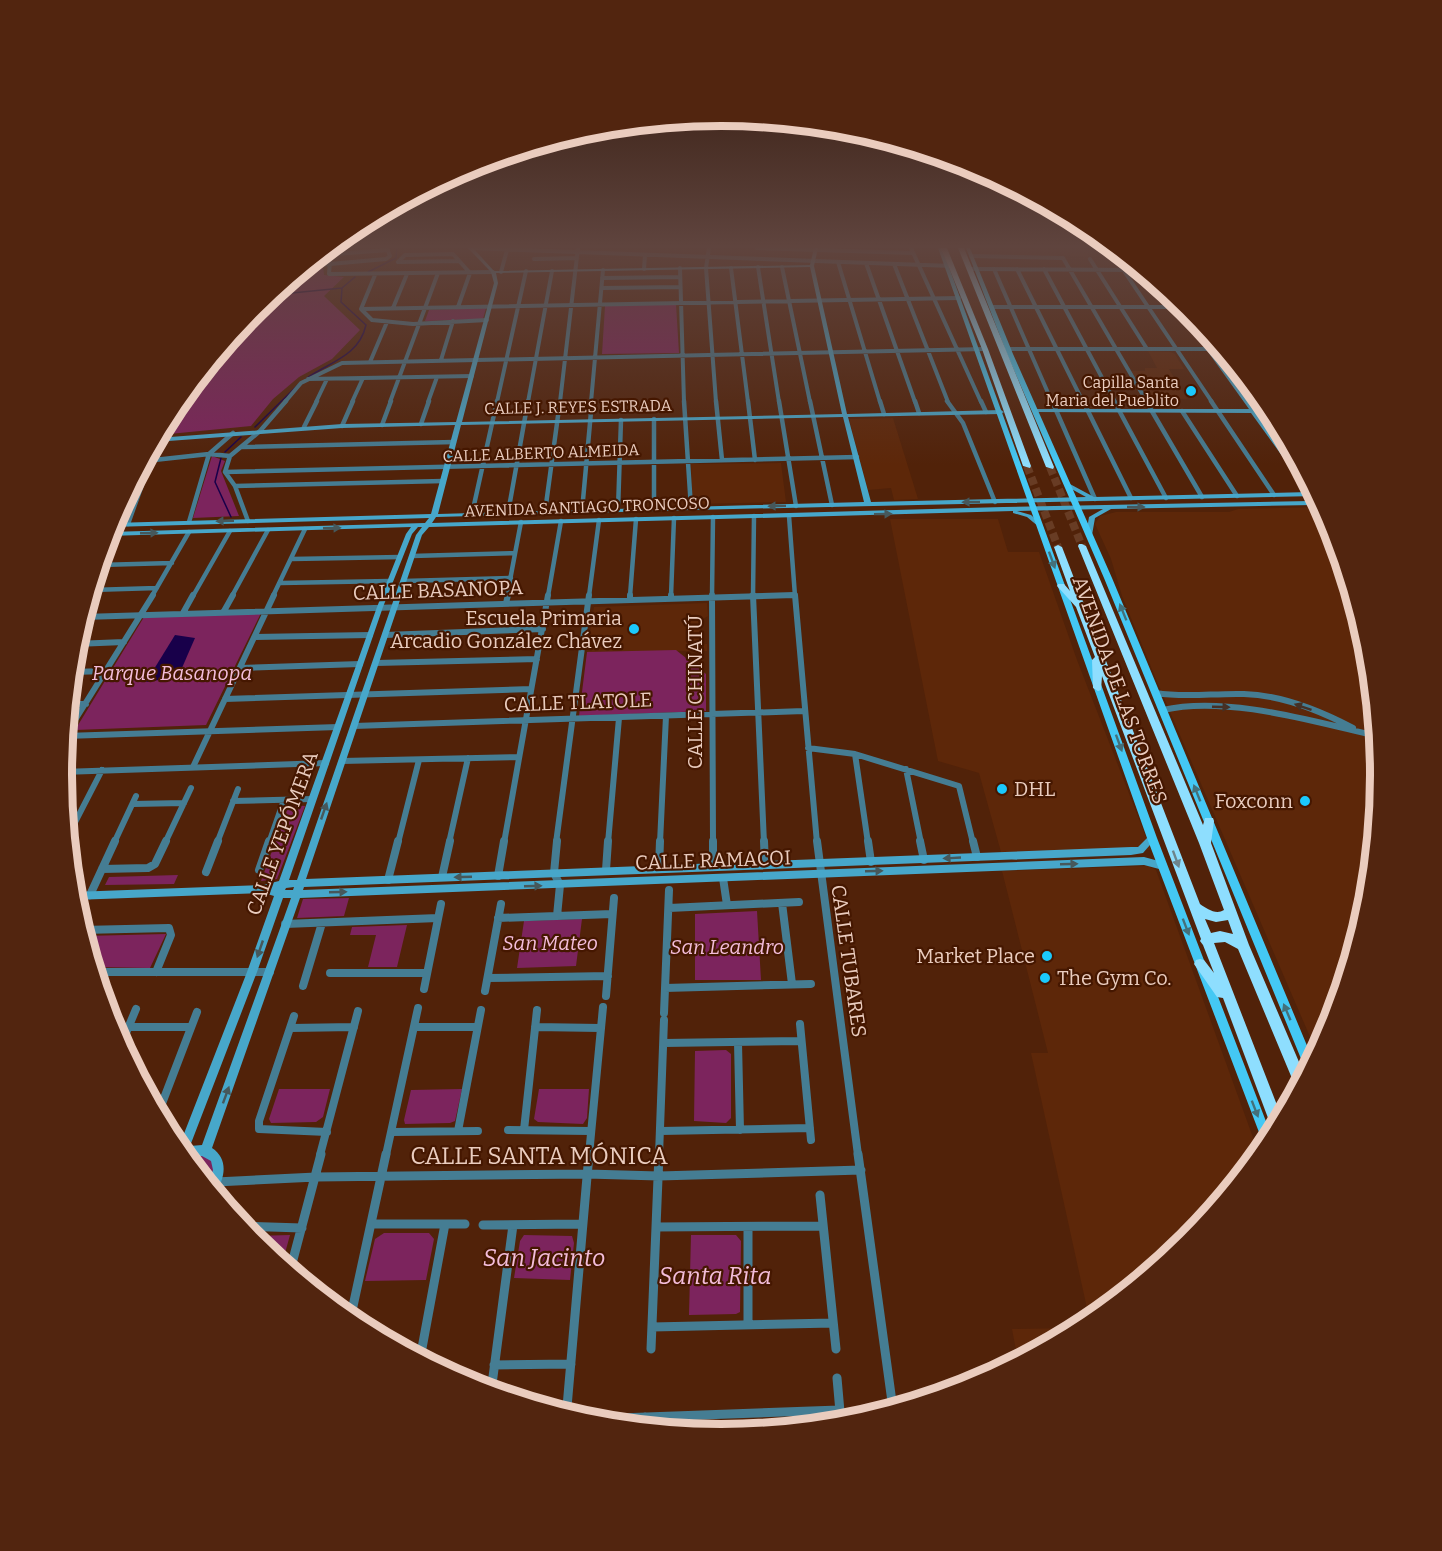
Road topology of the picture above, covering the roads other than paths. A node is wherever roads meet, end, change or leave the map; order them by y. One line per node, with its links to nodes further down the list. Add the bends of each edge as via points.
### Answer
1 (378, 320): 27 (street)
2 (516, 320): 53 (street)
3 (542, 320): 50 (street)
4 (571, 320): 51 (street)
5 (599, 320): 49 (street)
6 (682, 320): 48 (street)
7 (710, 320): 46 (street)
8 (737, 320): 47 (street)
9 (766, 320): 44 (street)
10 (793, 320): 45 (street)
11 (825, 320): 42 (street)
12 (857, 320): 43 (street)
13 (887, 320): 41 (street)
14 (916, 320): 40 (street)
15 (945, 320): 30 (street)
16 (969, 320): 31 (main road, AVENIDA DE LAS TORRES)
17 (972, 320): 31 (highway, AVENIDA DE LAS TORRES)
18 (994, 320): 32 (main road, AVENIDA DE LAS TORRES)
19 (1015, 320): 33 (street)
20 (1041, 320): 34 (street)
21 (1071, 320): 35 (street)
22 (1100, 320): 36 (street)
23 (1129, 320): 37 (street)
24 (1158, 320): 38 (street)
25 (453, 321): 26 (street); 28 (street); 54 (street)
26 (487, 321): 52 (street)
27 (387, 322): 28 (street); 56 (street)
28 (418, 322): 55 (street)
29 (1207, 346): 39 (street)
30 (958, 349): 31 (street); 40 (street); 76 (street)
31 (981, 349): 65 (highway, AVENIDA DE LAS TORRES); 66 (main road, AVENIDA DE LAS TORRES)
32 (1005, 349): 33 (street); 57 (highway, AVENIDA DE LAS TORRES); 58 (main road, AVENIDA DE LAS TORRES)
33 (1027, 349): 34 (street); 71 (street)
34 (1056, 349): 35 (street); 67 (street)
35 (1086, 349): 36 (street); 68 (street)
36 (1116, 349): 37 (street); 69 (street)
37 (1147, 349): 38 (street)
38 (1178, 349): 39 (street); 73 (street)
39 (1209, 349): 74 (street)
40 (928, 350): 41 (street); 78 (street, via 949,405)
41 (898, 351): 43 (street); 77 (street)
42 (832, 352): 43 (street); 45 (street); 81 (street)
43 (866, 352): 79 (street)
44 (771, 353): 45 (street); 47 (street); 82 (street)
45 (801, 353): 80 (street)
46 (712, 354): 47 (street); 48 (street); 83 (street)
47 (742, 354): 84 (street)
48 (682, 355): 49 (street); 85 (street)
49 (595, 357): 51 (street); 87 (street)
50 (535, 358): 51 (street); 53 (street); 89 (street)
51 (566, 358): 90 (street)
52 (477, 359): 53 (street); 54 (street); 60 (street)
53 (507, 359): 91 (street)
54 (441, 360): 55 (street)
55 (405, 361): 56 (street); 62 (street)
56 (370, 362): 63 (street, via 342,363)
57 (1008, 364): 58 (highway); 120 (highway, AVENIDA DE LAS TORRES)
58 (1020, 375): 70 (main road, AVENIDA DE LAS TORRES)
59 (437, 376): 60 (street); 62 (street); 93 (street)
60 (472, 376): 92 (street)
61 (363, 378): 62 (street); 64 (street); 95 (street)
62 (399, 378): 94 (street)
63 (306, 379): 64 (street); 97 (street)
64 (327, 379): 96 (street)
65 (1000, 391): 66 (highway); 118 (highway, AVENIDA DE LAS TORRES)
66 (1000, 409): 76 (street, CALLE J. REYES ESTRADA); 126 (main road, AVENIDA DE LAS TORRES)
67 (1087, 410): 68 (street); 71 (street); 132 (street)
68 (1119, 410): 69 (street); 133 (street)
69 (1150, 410): 72 (street); 131 (street)
70 (1035, 411): 71 (street); 123 (main road, AVENIDA DE LAS TORRES)
71 (1057, 411): 134 (street)
72 (1182, 411): 73 (street); 129 (street)
73 (1217, 411): 74 (street); 128 (street)
74 (1254, 411): 75 (street); 104 (street)
75 (1258, 411)
76 (986, 412): 78 (street, CALLE J. REYES ESTRADA)
77 (919, 413): 78 (street, CALLE J. REYES ESTRADA); 79 (street, CALLE J. REYES ESTRADA)
78 (956, 413): 136 (street)
79 (884, 414): 81 (street, CALLE J. REYES ESTRADA)
80 (813, 415): 81 (street, CALLE J. REYES ESTRADA); 82 (street, CALLE J. REYES ESTRADA); 106 (street)
81 (845, 415): 105 (street)
82 (782, 416): 84 (street, CALLE J. REYES ESTRADA); 108 (street)
83 (717, 417): 84 (street, CALLE J. REYES ESTRADA); 85 (street, CALLE J. REYES ESTRADA); 109 (street)
84 (750, 417): 110 (street)
85 (684, 418): 86 (street, CALLE J. REYES ESTRADA); 111 (street)
86 (654, 419): 88 (street, CALLE J. REYES ESTRADA); 113 (street)
87 (591, 420): 88 (street, CALLE J. REYES ESTRADA); 90 (street, CALLE J. REYES ESTRADA); 114 (street)
88 (621, 420): 112 (street)
89 (523, 421): 90 (street, CALLE J. REYES ESTRADA); 91 (street, CALLE J. REYES ESTRADA); 116 (street)
90 (558, 421): 115 (street)
91 (493, 422): 92 (street, CALLE J. REYES ESTRADA); 117 (street)
92 (460, 423): 93 (street, CALLE J. REYES ESTRADA); 100 (street)
93 (421, 424): 94 (street, CALLE J. REYES ESTRADA)
94 (382, 425): 95 (street, CALLE J. REYES ESTRADA)
95 (342, 426): 96 (street, CALLE J. REYES ESTRADA)
96 (304, 428): 97 (street, CALLE J. REYES ESTRADA)
97 (260, 430): 98 (street, CALLE J. REYES ESTRADA); 101 (street)
98 (233, 433): 99 (street, CALLE J. REYES ESTRADA); 102 (street)
99 (166, 439)
100 (454, 442): 101 (street); 119 (street)
101 (240, 447): 103 (street)
102 (209, 454): 103 (street); 107 (street); 170 (street)
103 (230, 456): 121 (street)
104 (1286, 456)
105 (857, 457): 106 (street, CALLE ALBERTO ALMEIDA); 139 (street)
106 (823, 458): 108 (street, CALLE ALBERTO ALMEIDA); 143 (street)
107 (154, 459)
108 (788, 459): 110 (street, CALLE ALBERTO ALMEIDA); 146 (street)
109 (722, 460): 110 (street, CALLE ALBERTO ALMEIDA); 111 (street, CALLE ALBERTO ALMEIDA)
110 (755, 460)
111 (688, 461): 113 (street, CALLE ALBERTO ALMEIDA); 149 (street)
112 (620, 462): 113 (street, CALLE ALBERTO ALMEIDA); 114 (street, CALLE ALBERTO ALMEIDA); 152 (street)
113 (654, 462): 150 (street)
114 (585, 463): 115 (street, CALLE ALBERTO ALMEIDA); 153 (street)
115 (551, 464): 116 (street, CALLE ALBERTO ALMEIDA); 154 (street)
116 (517, 465): 117 (street, CALLE ALBERTO ALMEIDA); 155 (street)
117 (484, 466): 119 (street, CALLE ALBERTO ALMEIDA); 156 (street)
118 (1027, 466)
119 (447, 467): 121 (street, CALLE ALBERTO ALMEIDA); 122 (street)
120 (1050, 467)
121 (225, 472): 124 (street)
122 (443, 481): 124 (street); 159 (street)
123 (1068, 485): 134 (street); 141 (main road, AVENIDA DE LAS TORRES)
124 (235, 486): 168 (street)
125 (140, 487): 172 (street)
126 (1026, 488): 135 (street); 144 (main road, AVENIDA DE LAS TORRES)
127 (1305, 492): 128 (street)
128 (1274, 495): 129 (street)
129 (1237, 496): 131 (street); 145 (main road)
130 (1187, 497): 131 (street); 133 (street); 148 (street, via 1166,501)
131 (1202, 497)
132 (1131, 498): 133 (street); 134 (street)
133 (1166, 498)
134 (1095, 499): 141 (street)
135 (1013, 501): 136 (street, AVENIDA SANTIAGO TRONCOSO); 144 (street, AVENIDA SANTIAGO TRONCOSO)
136 (995, 502): 140 (street, AVENIDA SANTIAGO TRONCOSO, one-way to 140)
137 (1310, 503): 142 (street)
138 (856, 504): 139 (street, AVENIDA SANTIAGO TRONCOSO); 143 (street, AVENIDA SANTIAGO TRONCOSO); 160 (street, via 821,510)
139 (868, 504): 140 (street, AVENIDA SANTIAGO TRONCOSO)
140 (902, 504): 157 (street)
141 (1076, 504): 144 (street, AVENIDA SANTIAGO TRONCOSO, via 1067,508); 144 (street, AVENIDA SANTIAGO TRONCOSO, via 1063,500); 147 (street); 184 (main road, AVENIDA DE LAS TORRES)
142 (1297, 504): 145 (street); 158 (street)
143 (832, 505): 146 (street, AVENIDA SANTIAGO TRONCOSO)
144 (1031, 505): 151 (street, AVENIDA SANTIAGO TRONCOSO); 177 (main road, AVENIDA DE LAS TORRES)
145 (1235, 505): 148 (street)
146 (796, 506): 149 (street, AVENIDA SANTIAGO TRONCOSO, one-way to 149)
147 (1118, 507): 148 (street, one-way to 148); 184 (street, via 1092,518)
148 (1165, 507)
149 (691, 508): 150 (street, AVENIDA SANTIAGO TRONCOSO)
150 (654, 509): 152 (street, AVENIDA SANTIAGO TRONCOSO)
151 (1003, 509): 157 (street, AVENIDA SANTIAGO TRONCOSO); 177 (street, via 1029,516)
152 (618, 510): 153 (street, AVENIDA SANTIAGO TRONCOSO)
153 (582, 511): 154 (street, AVENIDA SANTIAGO TRONCOSO)
154 (545, 512): 155 (street, AVENIDA SANTIAGO TRONCOSO)
155 (508, 513): 156 (street, AVENIDA SANTIAGO TRONCOSO)
156 (472, 514): 159 (street, AVENIDA SANTIAGO TRONCOSO)
157 (903, 514): 160 (street, AVENIDA SANTIAGO TRONCOSO, one-way to 157)
158 (1315, 514)
159 (432, 515): 163 (street, AVENIDA SANTIAGO TRONCOSO); 176 (street, CALLE YEPÓMERA); 180 (main road)
160 (815, 515): 162 (street, AVENIDA SANTIAGO TRONCOSO)
161 (754, 516): 162 (street, AVENIDA SANTIAGO TRONCOSO); 164 (street, AVENIDA SANTIAGO TRONCOSO); 201 (street)
162 (789, 516): 200 (street, CALLE TUBARES)
163 (401, 517): 168 (street, AVENIDA SANTIAGO TRONCOSO); 180 (street)
164 (713, 517): 165 (street, AVENIDA SANTIAGO TRONCOSO); 202 (street, CALLE CHINATÚ)
165 (674, 518): 166 (street, AVENIDA SANTIAGO TRONCOSO); 203 (street)
166 (636, 519): 167 (street, AVENIDA SANTIAGO TRONCOSO); 204 (street)
167 (599, 520): 169 (street, AVENIDA SANTIAGO TRONCOSO); 205 (street)
168 (248, 521): 170 (street, AVENIDA SANTIAGO TRONCOSO, one-way to 170)
169 (561, 521): 171 (street, AVENIDA SANTIAGO TRONCOSO); 206 (street)
170 (189, 522): 173 (street, AVENIDA SANTIAGO TRONCOSO)
171 (520, 522): 176 (street, AVENIDA SANTIAGO TRONCOSO); 187 (street)
172 (128, 524): 173 (street, AVENIDA SANTIAGO TRONCOSO); 174 (street, AVENIDA SANTIAGO TRONCOSO)
173 (140, 524): 175 (street)
174 (122, 525)
175 (122, 525)
176 (426, 525): 180 (street, CALLE YEPÓMERA)
177 (1039, 525): 197 (main road, AVENIDA DE LAS TORRES, one-way to 197)
178 (305, 529): 179 (street); 180 (street, one-way to 180); 190 (street)
179 (268, 530): 181 (street); 212 (street)
180 (417, 530): 188 (street, CALLE YEPÓMERA); 189 (street, CALLE YEPÓMERA, via 411,530)
181 (230, 531): 182 (street); 213 (street)
182 (189, 532): 183 (street, one-way to 182); 191 (street)
183 (118, 534)
184 (1089, 535): 231 (main road, AVENIDA DE LAS TORRES, one-way to 184)
185 (1082, 546): 274 (highway, AVENIDA DE LAS TORRES)
186 (1058, 547): 210 (highway, AVENIDA DE LAS TORRES)
187 (515, 553): 188 (street); 193 (street)
188 (412, 556): 194 (street, CALLE YEPÓMERA)
189 (400, 557): 190 (street); 195 (street, CALLE YEPÓMERA)
190 (292, 559): 196 (street)
191 (171, 563): 192 (street); 198 (street)
192 (107, 565)
193 (511, 578): 194 (street); 207 (street)
194 (404, 580): 209 (street, CALLE YEPÓMERA)
195 (390, 581): 196 (street); 208 (street, CALLE YEPÓMERA)
196 (281, 583): 211 (street)
197 (1061, 586): 210 (highway); 229 (main road, AVENIDA DE LAS TORRES)
198 (157, 588): 199 (street); 214 (street)
199 (99, 590)
200 (794, 595): 201 (street, CALLE BASANOPA); 238 (street, CALLE TUBARES)
201 (753, 596): 202 (street, CALLE BASANOPA); 239 (street)
202 (712, 597): 203 (street, CALLE BASANOPA); 240 (street, CALLE CHINATÚ)
203 (671, 598): 204 (street, CALLE BASANOPA)
204 (630, 599): 205 (street, CALLE BASANOPA)
205 (589, 600): 206 (street, CALLE BASANOPA); 243 (street)
206 (548, 602): 207 (street, CALLE BASANOPA); 216 (street)
207 (506, 603): 209 (street, CALLE BASANOPA)
208 (380, 607): 209 (street, CALLE BASANOPA); 211 (street, CALLE BASANOPA); 217 (street, CALLE YEPÓMERA)
209 (394, 607): 218 (street, CALLE YEPÓMERA)
210 (1081, 608): 222 (highway, AVENIDA DE LAS TORRES)
211 (268, 610): 212 (street, CALLE BASANOPA); 219 (street)
212 (224, 611): 213 (street, CALLE BASANOPA)
213 (183, 613): 214 (street, CALLE BASANOPA)
214 (141, 615): 215 (street, CALLE BASANOPA); 220 (street)
215 (92, 617)
216 (543, 629): 218 (street); 223 (street)
217 (370, 635): 219 (street); 225 (street, CALLE YEPÓMERA)
218 (385, 635): 224 (street, CALLE YEPÓMERA)
219 (255, 637): 226 (street)
220 (124, 642): 221 (street); 227 (street)
221 (85, 644)
222 (1096, 648): 229 (highway); 307 (highway, AVENIDA DE LAS TORRES, one-way to 307)
223 (537, 659): 224 (street); 230 (street)
224 (376, 663): 233 (street, CALLE YEPÓMERA)
225 (360, 664): 226 (street); 232 (street, CALLE YEPÓMERA)
226 (240, 668): 234 (street)
227 (106, 671): 228 (street); 236 (street)
228 (81, 672)
229 (1098, 688): 273 (main road, AVENIDA DE LAS TORRES, one-way to 273)
230 (531, 689): 233 (street); 244 (street)
231 (1156, 693): 237 (main road, AVENIDA DE LAS TORRES); 249 (street, one-way to 231, via 1304,707 1266,697)
232 (349, 695): 233 (street); 234 (street); 247 (street, CALLE YEPÓMERA)
233 (365, 695): 246 (street, CALLE YEPÓMERA)
234 (225, 699): 248 (street)
235 (76, 704): 236 (street)
236 (86, 704): 245 (street)
237 (1163, 710): 249 (street, one-way to 249, via 1180,706 1231,708); 271 (main road, AVENIDA DE LAS TORRES, one-way to 237)
238 (804, 711): 239 (street, CALLE TLATOLE); 252 (street, CALLE TUBARES)
239 (759, 712): 240 (street, CALLE TLATOLE); 280 (street)
240 (711, 714): 241 (street, CALLE TLATOLE); 282 (street, CALLE CHINATÚ)
241 (666, 716): 242 (street, CALLE TLATOLE); 283 (street)
242 (619, 718): 243 (street, CALLE TLATOLE); 287 (street)
243 (573, 719): 244 (street, CALLE TLATOLE); 289 (street)
244 (525, 721): 246 (street, CALLE TLATOLE); 254 (street)
245 (74, 722)
246 (354, 726): 257 (street, CALLE YEPÓMERA)
247 (338, 727): 248 (street); 258 (street, CALLE YEPÓMERA)
248 (210, 730): 251 (street); 259 (street)
249 (1356, 730): 250 (street)
250 (1369, 734)
251 (73, 736)
252 (808, 748): 253 (street); 284 (street, CALLE TUBARES)
253 (855, 754): 260 (street); 279 (street)
254 (519, 757): 255 (street); 290 (street)
255 (468, 758): 256 (street); 291 (street)
256 (419, 760): 257 (street); 293 (street)
257 (342, 761): 294 (street, CALLE YEPÓMERA, one-way to 257)
258 (326, 763): 259 (street); 266 (street, CALLE YEPÓMERA)
259 (193, 767): 261 (street)
260 (906, 769): 276 (street, via 959,786); 277 (street)
261 (102, 770): 262 (street); 272 (street)
262 (72, 771)
263 (191, 788): 269 (street)
264 (238, 789): 268 (street)
265 (136, 796): 270 (street)
266 (312, 799): 267 (street); 296 (street, CALLE YEPÓMERA)
267 (284, 800): 268 (street); 286 (street)
268 (233, 801): 288 (street)
269 (184, 803): 270 (street); 285 (street, via 155,864 148,868)
270 (133, 804): 285 (street)
271 (1209, 821): 274 (highway); 357 (main road, AVENIDA DE LAS TORRES, one-way to 271)
272 (74, 825)
273 (1152, 838): 275 (street); 281 (main road, AVENIDA DE LAS TORRES)
274 (1205, 843): 309 (highway, AVENIDA DE LAS TORRES)
275 (1140, 850): 276 (street, CALLE RAMACOI); 278 (street, via 1147,856)
276 (977, 857): 277 (street, CALLE RAMACOI, one-way to 277)
277 (924, 860): 279 (street, CALLE RAMACOI)
278 (1144, 861): 281 (street, CALLE RAMACOI); 284 (street, CALLE RAMACOI, one-way to 278)
279 (871, 862): 284 (street, CALLE RAMACOI)
280 (765, 865): 282 (street, CALLE RAMACOI); 284 (street, CALLE RAMACOI)
281 (1163, 866): 319 (main road, AVENIDA DE LAS TORRES, one-way to 319)
282 (713, 867): 283 (street, CALLE RAMACOI)
283 (659, 868): 287 (street, CALLE RAMACOI)
284 (820, 868): 292 (street, CALLE RAMACOI); 376 (street, CALLE TUBARES)
285 (102, 869): 300 (street)
286 (259, 870)
287 (606, 870): 289 (street, CALLE RAMACOI)
288 (206, 872)
289 (554, 873): 290 (street, CALLE RAMACOI); 295 (street)
290 (498, 876): 291 (street, CALLE RAMACOI, one-way to 291)
291 (442, 877): 293 (street, CALLE RAMACOI)
292 (723, 878): 295 (street, CALLE RAMACOI); 306 (street)
293 (388, 879): 294 (street, CALLE RAMACOI)
294 (299, 884): 296 (street, CALLE RAMACOI); 298 (street, CALLE YEPÓMERA)
295 (560, 885): 298 (street, CALLE RAMACOI, one-way to 295); 311 (street)
296 (281, 889): 298 (street, CALLE RAMACOI); 300 (street, CALLE RAMACOI); 322 (street, CALLE YEPÓMERA, one-way to 322)
297 (669, 890): 308 (street)
298 (296, 894): 315 (street, CALLE YEPÓMERA)
299 (83, 895): 300 (street, CALLE RAMACOI)
300 (90, 895)
301 (614, 898): 310 (street)
302 (799, 902): 303 (street)
303 (782, 903): 306 (street); 328 (street)
304 (441, 904): 312 (street)
305 (501, 904): 313 (street)
306 (727, 905): 308 (street)
307 (1194, 907): 309 (highway, via 1214,918); 317 (highway, AVENIDA DE LAS TORRES)
308 (669, 908): 331 (street)
309 (1230, 912): 318 (highway, AVENIDA DE LAS TORRES)
310 (612, 914): 311 (street); 326 (street)
311 (557, 916): 313 (street)
312 (438, 918): 314 (street); 325 (street)
313 (498, 918): 327 (street)
314 (322, 923): 315 (street); 330 (street)
315 (285, 924): 323 (street, CALLE YEPÓMERA)
316 (91, 930): 321 (street, via 169,928 171,935)
317 (1206, 941): 318 (highway, via 1226,937); 335 (highway, AVENIDA DE LAS TORRES)
318 (1243, 945): 358 (highway, AVENIDA DE LAS TORRES)
319 (1200, 964): 335 (highway); 371 (main road, AVENIDA DE LAS TORRES, one-way to 371)
320 (102, 972): 321 (street)
321 (156, 972): 322 (street)
322 (252, 972): 323 (street); 373 (street, CALLE YEPÓMERA)
323 (270, 972): 375 (street, CALLE YEPÓMERA, one-way to 323)
324 (330, 973): 325 (street)
325 (427, 973): 332 (street)
326 (608, 976): 327 (street); 334 (street)
327 (488, 978): 333 (street)
328 (792, 984): 329 (street); 331 (street)
329 (811, 984)
330 (303, 986)
331 (665, 988): 355 (street)
332 (424, 989)
333 (485, 991)
334 (606, 996)
335 (1229, 1002): 360 (highway, AVENIDA DE LAS TORRES)
336 (603, 1007): 352 (street)
337 (418, 1008): 348 (street)
338 (136, 1010): 345 (street)
339 (481, 1010): 349 (street)
340 (537, 1010): 350 (street)
341 (358, 1011): 347 (street)
342 (197, 1012): 346 (street)
343 (294, 1017): 351 (street)
344 (800, 1024): 354 (street)
345 (129, 1027): 346 (street); 353 (street)
346 (191, 1027): 359 (street)
347 (354, 1027): 351 (street); 369 (street)
348 (414, 1027): 349 (street); 370 (street)
349 (477, 1027): 365 (street)
350 (535, 1027): 352 (street); 363 (street)
351 (291, 1028): 369 (street, via 259,1129)
352 (600, 1028): 367 (street)
353 (126, 1034)
354 (801, 1041): 356 (street); 361 (street)
355 (664, 1043): 356 (street); 368 (street)
356 (738, 1043): 364 (street)
357 (1306, 1056)
358 (1297, 1074)
359 (162, 1104)
360 (1273, 1117)
361 (810, 1128): 364 (street); 372 (street)
362 (508, 1130): 363 (street)
363 (524, 1130): 367 (street)
364 (741, 1130): 368 (street)
365 (458, 1131): 366 (street); 370 (street)
366 (478, 1131)
367 (590, 1131): 377 (street)
368 (661, 1131): 379 (street)
369 (327, 1132): 380 (street)
370 (392, 1132): 378 (street)
371 (1264, 1132)
372 (812, 1140)
373 (186, 1143)
374 (191, 1150): 375 (street)
375 (206, 1150): 381 (street, via 218,1160)
376 (861, 1170): 379 (street, CALLE SANTA MÓNICA); 407 (street, CALLE TUBARES)
377 (587, 1174): 378 (street, CALLE SANTA MÓNICA); 379 (street, CALLE SANTA MÓNICA); 387 (street)
378 (383, 1176): 380 (street, CALLE SANTA MÓNICA); 384 (street)
379 (659, 1176): 392 (street)
380 (316, 1177): 382 (street, CALLE SANTA MÓNICA); 394 (street)
381 (215, 1182)
382 (218, 1185)
383 (820, 1195): 391 (street)
384 (372, 1224): 385 (street); 396 (street)
385 (445, 1224): 386 (street); 402 (street)
386 (465, 1224)
387 (582, 1224): 389 (street); 403 (street)
388 (483, 1225): 389 (street)
389 (513, 1225): 404 (street)
390 (255, 1226): 394 (street)
391 (821, 1226): 393 (street); 398 (street)
392 (656, 1227): 393 (street); 399 (street)
393 (748, 1227): 397 (street)
394 (302, 1228): 395 (street)
395 (292, 1262)
396 (352, 1309)
397 (748, 1323): 398 (street); 399 (street)
398 (832, 1323): 401 (street)
399 (652, 1327): 400 (street)
400 (651, 1349)
401 (836, 1350)
402 (421, 1351)
403 (571, 1364): 404 (street); 408 (street)
404 (494, 1365): 406 (street)
405 (837, 1378): 409 (street)
406 (492, 1382)
407 (892, 1401)
408 (567, 1405)
409 (839, 1410): 410 (street); 411 (street)
410 (840, 1413)
411 (659, 1421)

